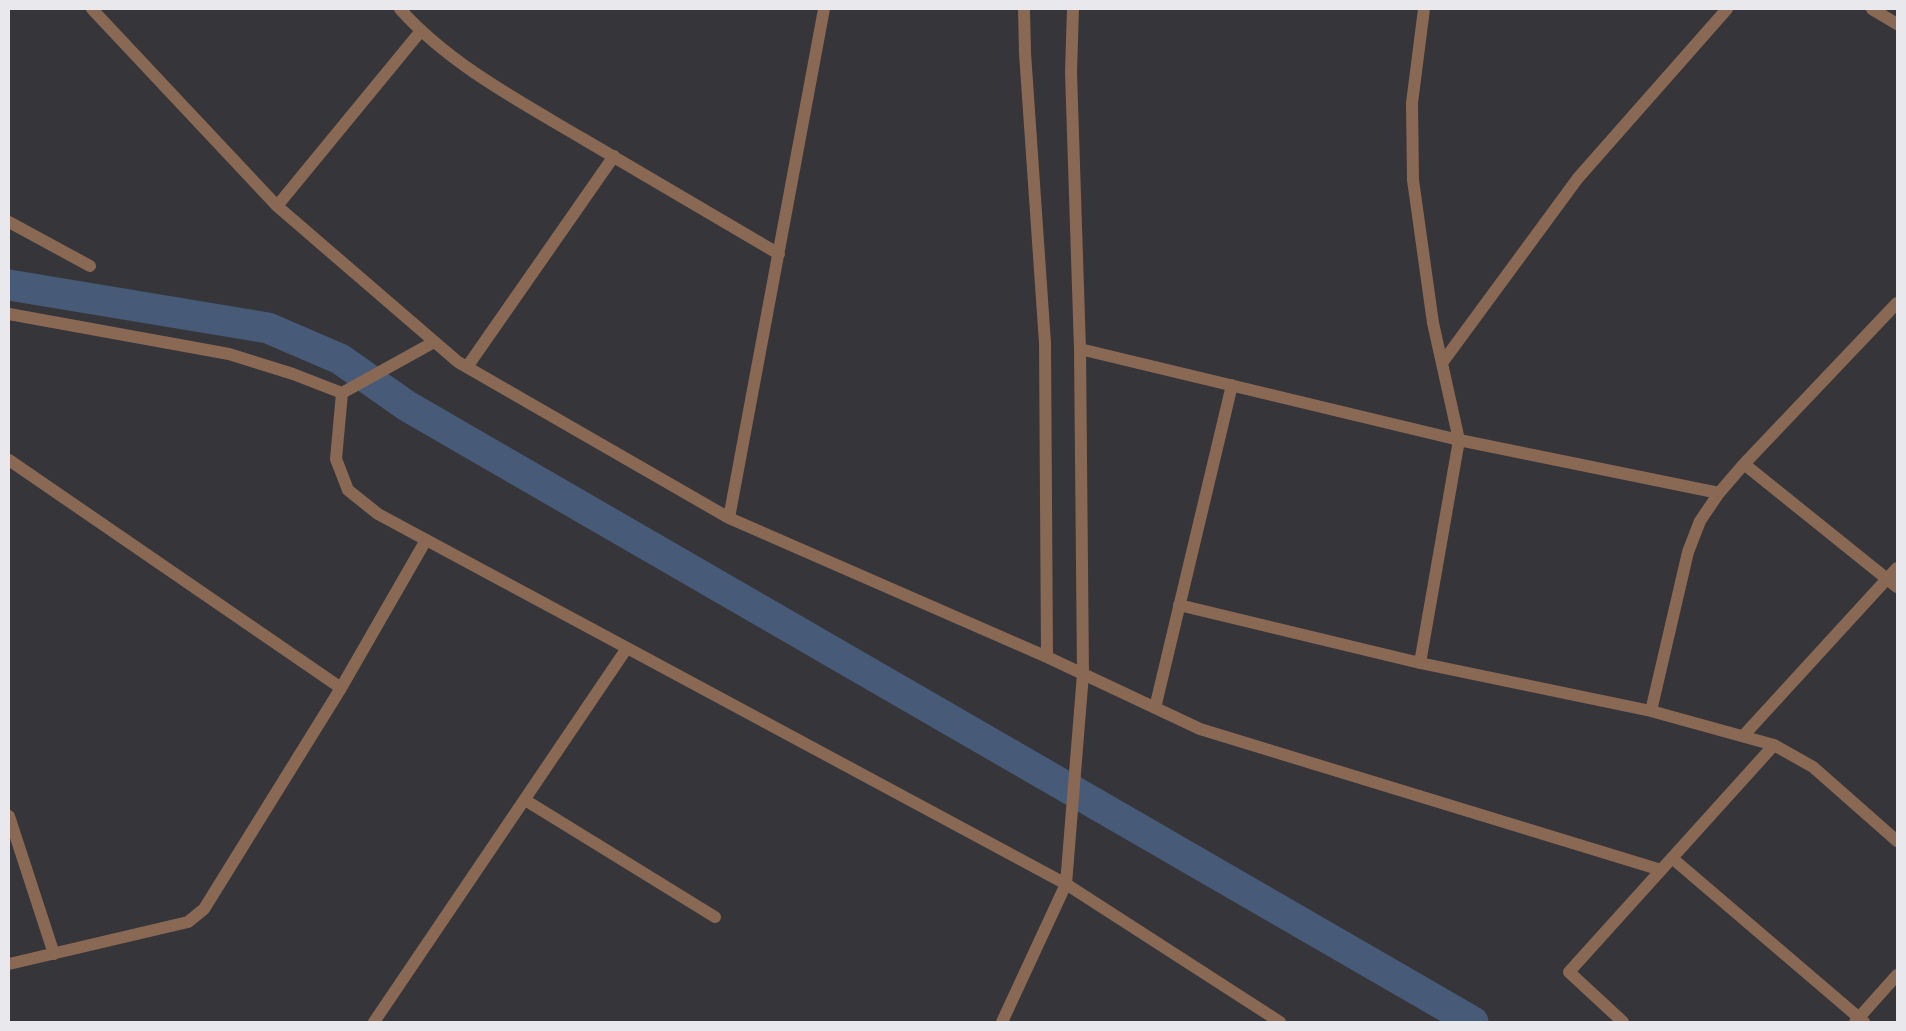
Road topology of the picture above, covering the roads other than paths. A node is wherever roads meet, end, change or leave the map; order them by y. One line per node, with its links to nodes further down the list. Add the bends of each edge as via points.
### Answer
1 (92, 9): 12 (street)
2 (400, 9): 10 (street)
3 (824, 9): 14 (street)
4 (1024, 9): 34 (street, via 1045,343)
5 (1072, 9): 19 (street)
6 (1424, 9): 20 (street, via 1412,103 1413,180 1433,323)
7 (1727, 9): 20 (street, via 1578,178)
8 (1872, 9): 9 (street)
9 (1897, 24)
10 (420, 32): 11 (street, via 538,112); 12 (street)
11 (614, 156): 14 (street); 21 (street)
12 (277, 206): 18 (street)
13 (9, 222): 15 (street)
14 (779, 254): 28 (street)
15 (90, 266)
16 (1897, 303): 26 (street)
17 (9, 314): 23 (street, via 228,354)
18 (434, 342): 21 (street); 23 (street)
19 (1080, 349): 22 (street); 36 (street)
20 (1442, 363): 24 (street)
21 (467, 367): 28 (street)
22 (1232, 385): 24 (street); 32 (street)
23 (342, 393): 29 (street, via 336,460 348,490 378,514)
24 (1460, 440): 27 (street); 35 (street)
25 (9, 460): 37 (street)
26 (1744, 464): 27 (street); 31 (street)
27 (1719, 493): 39 (street, via 1700,521 1688,552)
28 (729, 518): 34 (street)
29 (426, 540): 33 (street); 37 (street)
30 (1897, 568): 31 (street)
31 (1893, 583): 40 (street)
32 (1179, 605): 35 (street); 38 (street)
33 (627, 648): 42 (street); 47 (street)
34 (1047, 657): 36 (street)
35 (1420, 663): 39 (street)
36 (1083, 674): 38 (street); 47 (street)
37 (341, 688): 49 (street, via 204,909 188,922)
38 (1155, 708): 46 (street, via 1200,729)
39 (1651, 711): 40 (street)
40 (1744, 735): 41 (street)
41 (1774, 744): 44 (street, via 1813,767); 45 (street)
42 (525, 800): 48 (street); 53 (street)
43 (9, 816): 49 (street)
44 (1897, 841)
45 (1672, 858): 46 (street); 52 (street)
46 (1661, 870): 56 (street, via 1569,972)
47 (1066, 884): 54 (street); 55 (street)
48 (715, 917)
49 (54, 954): 50 (street)
50 (9, 964)
51 (1897, 975): 52 (street)
52 (1859, 1021)
53 (374, 1022)
54 (1002, 1022)
55 (1280, 1022)
56 (1623, 1022)

